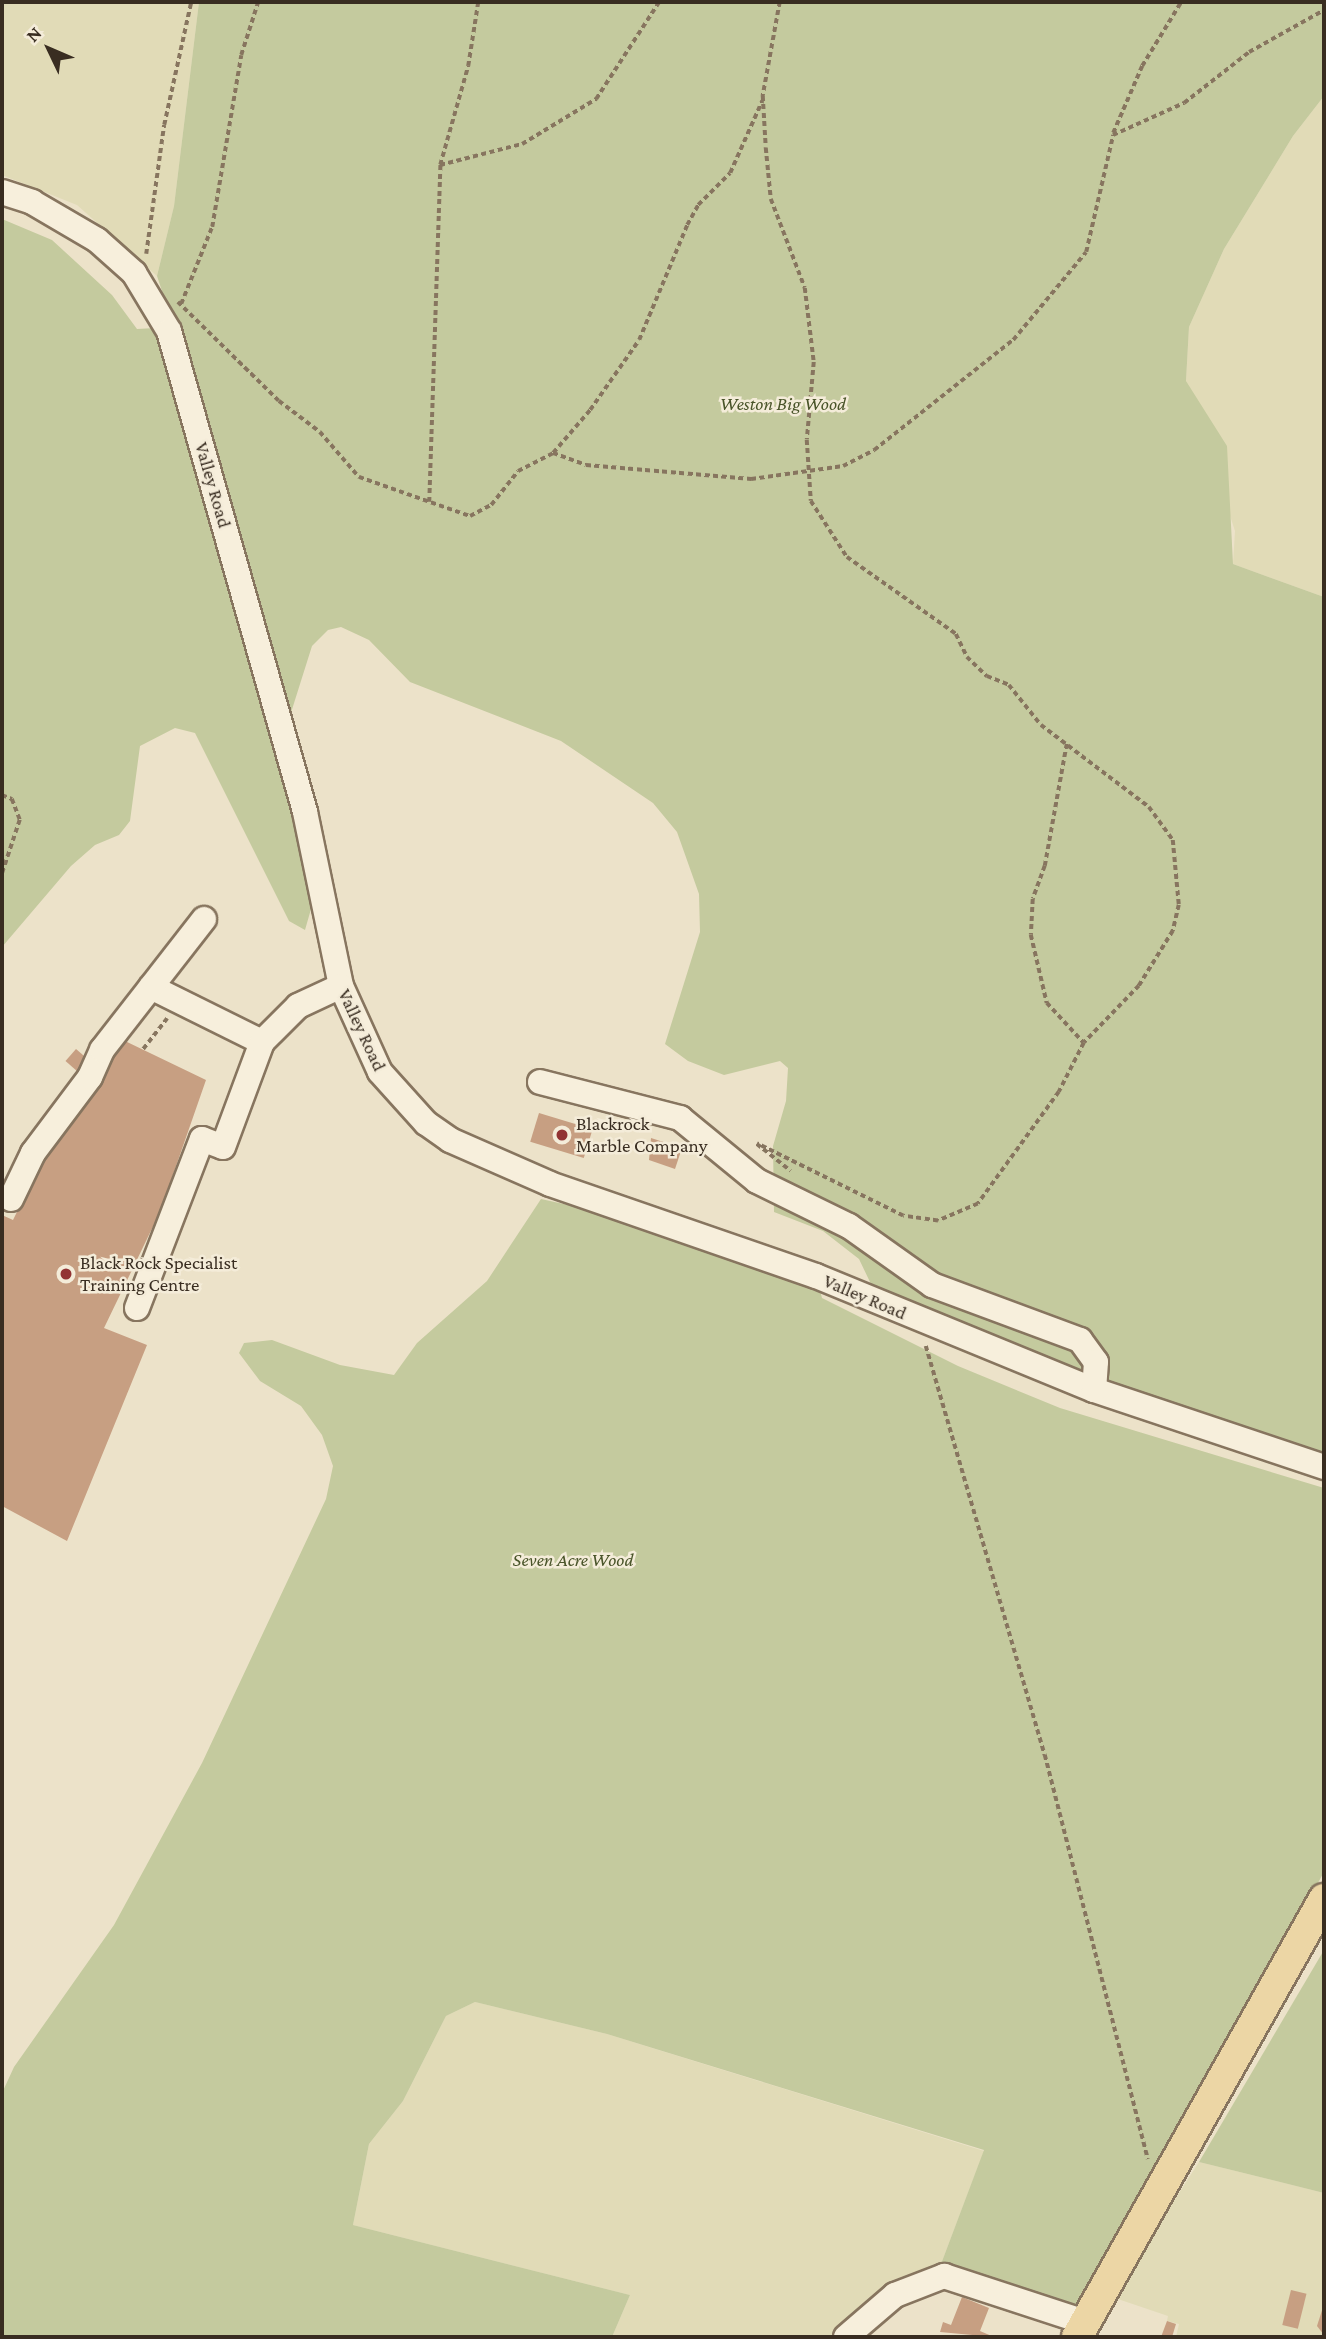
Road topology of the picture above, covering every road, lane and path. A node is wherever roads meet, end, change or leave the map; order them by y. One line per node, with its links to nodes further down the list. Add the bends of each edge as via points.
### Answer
1 (191, 2): 12 (path, via 164,125 145,258)
2 (258, 2): 13 (path, via 241,55 212,227)
3 (478, 2): 10 (path, via 468,66)
4 (659, 2): 10 (path, via 596,99 522,144)
5 (780, 2): 8 (path)
6 (1181, 2): 9 (path, via 1142,66)
7 (1324, 10): 9 (path, via 1249,52 1184,103)
8 (764, 96): 14 (path, via 730,173 698,205 687,225 639,340); 15 (path, via 771,199 805,288 813,350)
9 (1113, 135): 15 (path, via 1086,252 1013,341 873,450 843,466)
10 (440, 165): 16 (path)
11 (2, 192): 12 (street, Valley Road, via 73,223)
12 (147, 285): 13 (path); 21 (street, Valley Road, via 169,331 242,581 305,812)
13 (181, 304): 16 (path, via 279,401 320,432 359,477)
14 (553, 453): 15 (path, via 586,466 751,479); 16 (path, via 519,471 491,505 470,516)
15 (809, 472): 17 (path, via 811,500 847,557 956,634 967,657 987,676 1009,685 1041,726)
16 (429, 503)
17 (1067, 744): 25 (path, via 1045,866 1033,899 1031,935 1047,1003); 25 (path, via 1149,807 1173,841 1179,905 1173,931 1139,986)
18 (2, 795): 19 (path, via 12,799 20,820)
19 (2, 874)
20 (204, 919): 22 (street)
21 (341, 986): 24 (street, via 298,1006); 31 (street, Valley Road, via 380,1072 426,1123 450,1140 550,1184 768,1258)
22 (151, 987): 23 (street); 29 (street, via 33,1153)
23 (179, 1003): 24 (street); 26 (path)
24 (261, 1042): 30 (street, via 223,1147 202,1139)
25 (1084, 1043): 28 (path, via 1059,1092 998,1182 958,1217 938,1221 903,1216 757,1144)
26 (143, 1049)
27 (540, 1082): 32 (street, via 680,1118 757,1181 849,1226 932,1284 1080,1340 1096,1362)
28 (800, 1178)
29 (11, 1199)
30 (137, 1308)
31 (919, 1320): 32 (street, Valley Road); 35 (path, via 1045,1755)
32 (1094, 1390): 33 (street, Valley Road)
33 (1324, 1466)
34 (1324, 1899): 35 (main road)
35 (1156, 2191): 36 (main road)
36 (1081, 2329): 37 (street, via 944,2276 895,2295)
37 (846, 2337)

